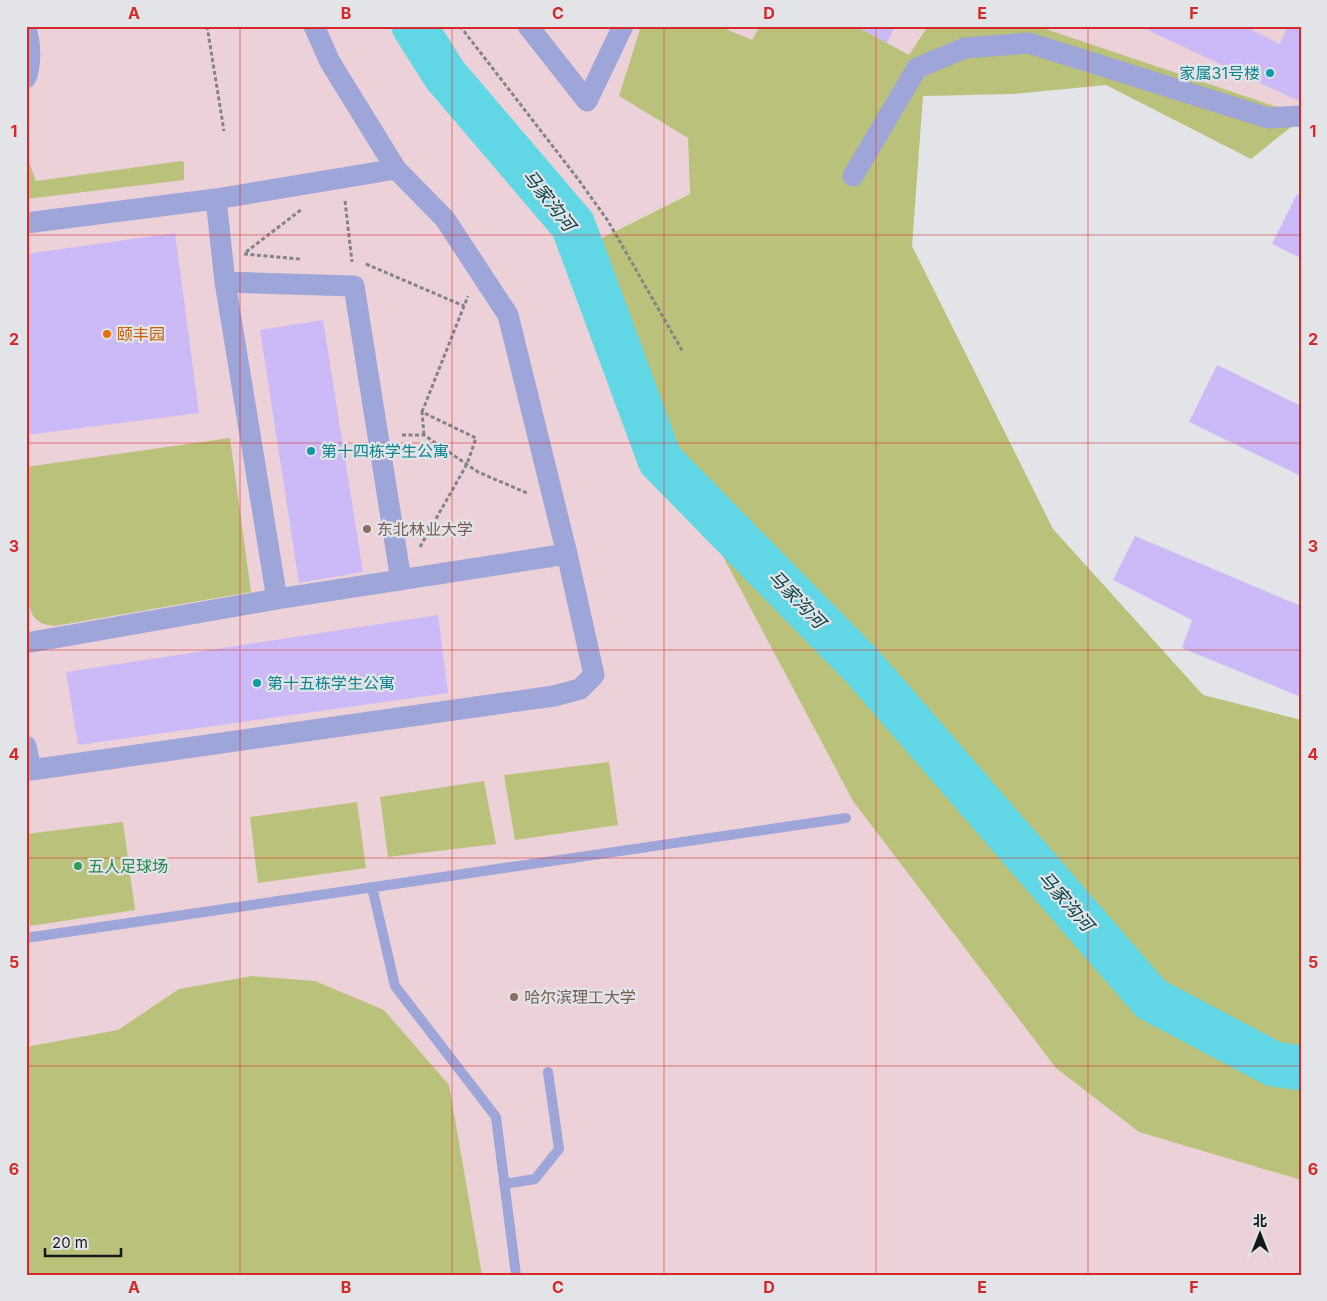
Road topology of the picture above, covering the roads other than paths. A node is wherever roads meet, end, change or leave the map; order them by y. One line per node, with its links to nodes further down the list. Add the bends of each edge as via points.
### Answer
1 (314, 26): 7 (street, via 330,62)
2 (528, 26): 3 (street, via 587,101)
3 (623, 26)
4 (26, 30): 5 (street, via 29,72)
5 (26, 78)
6 (1301, 116): 8 (street, via 1268,118 1029,43 965,48 917,68)
7 (396, 170): 9 (street); 12 (street, via 445,219 508,314)
8 (853, 176)
9 (216, 199): 10 (street); 11 (street)
10 (26, 223)
11 (225, 282): 13 (street, via 354,286); 14 (street)
12 (567, 554): 13 (street); 17 (street, via 594,675 580,689 554,696)
13 (400, 580): 14 (street)
14 (277, 599): 15 (street)
15 (26, 643)
16 (26, 746): 17 (street)
17 (28, 771)
18 (846, 818): 19 (lane)
19 (372, 887): 20 (lane); 22 (lane, via 395,986 496,1117)
20 (26, 938)
21 (548, 1072): 22 (lane, via 558,1149 535,1179)
22 (504, 1184): 23 (lane)
23 (516, 1275)

